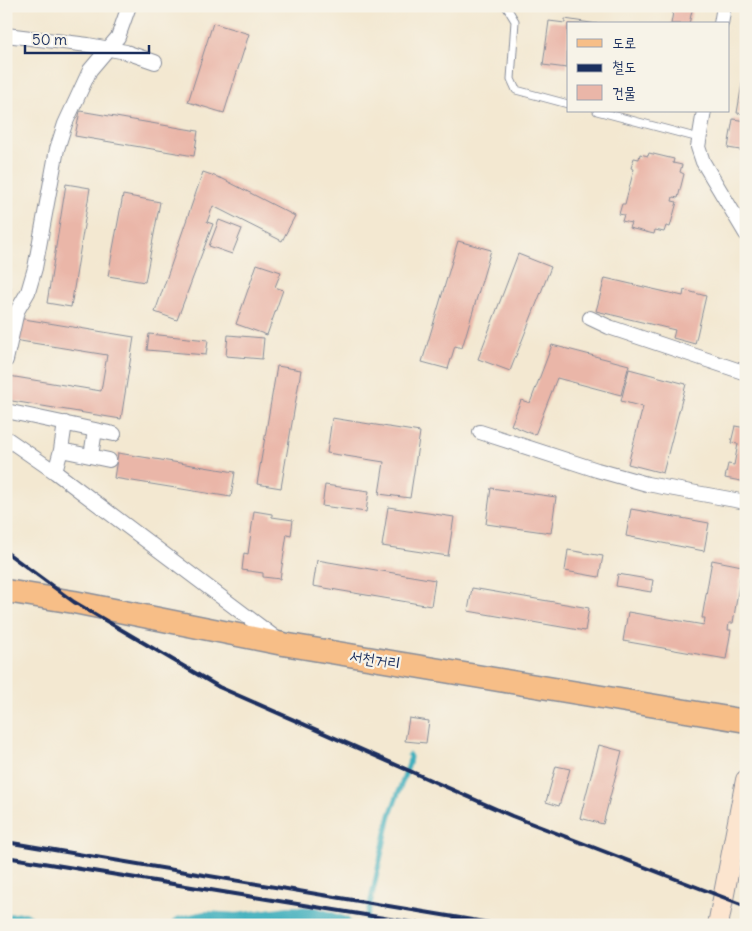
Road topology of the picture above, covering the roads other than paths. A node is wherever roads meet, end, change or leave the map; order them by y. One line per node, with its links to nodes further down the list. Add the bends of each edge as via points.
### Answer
1 (129, 6): 6 (street)
2 (506, 6): 8 (lane, via 515,21 511,79 516,90)
3 (724, 6): 4 (street)
4 (721, 22)
5 (6, 34): 6 (street)
6 (110, 49): 7 (street); 14 (street, via 90,70 65,124 57,149 35,268 28,292 17,311)
7 (155, 62)
8 (567, 104)
9 (600, 112): 11 (lane)
10 (704, 112): 11 (street)
11 (699, 138): 12 (street, via 703,162)
12 (746, 234)
13 (590, 318): 15 (street)
14 (6, 360)
15 (746, 373)
16 (6, 411): 17 (street)
17 (65, 423): 18 (street); 22 (street)
18 (95, 430): 20 (street); 23 (street)
19 (480, 432): 26 (street, via 648,484)
20 (114, 434)
21 (6, 438): 25 (street)
22 (61, 450): 23 (street); 25 (street)
23 (91, 456): 24 (street)
24 (109, 460)
25 (55, 472): 28 (street)
26 (746, 502)
27 (6, 591): 28 (main road, 서천거리)
28 (283, 644): 29 (main road, 서천거리)
29 (746, 721)
30 (746, 780): 31 (street)
31 (718, 925)

